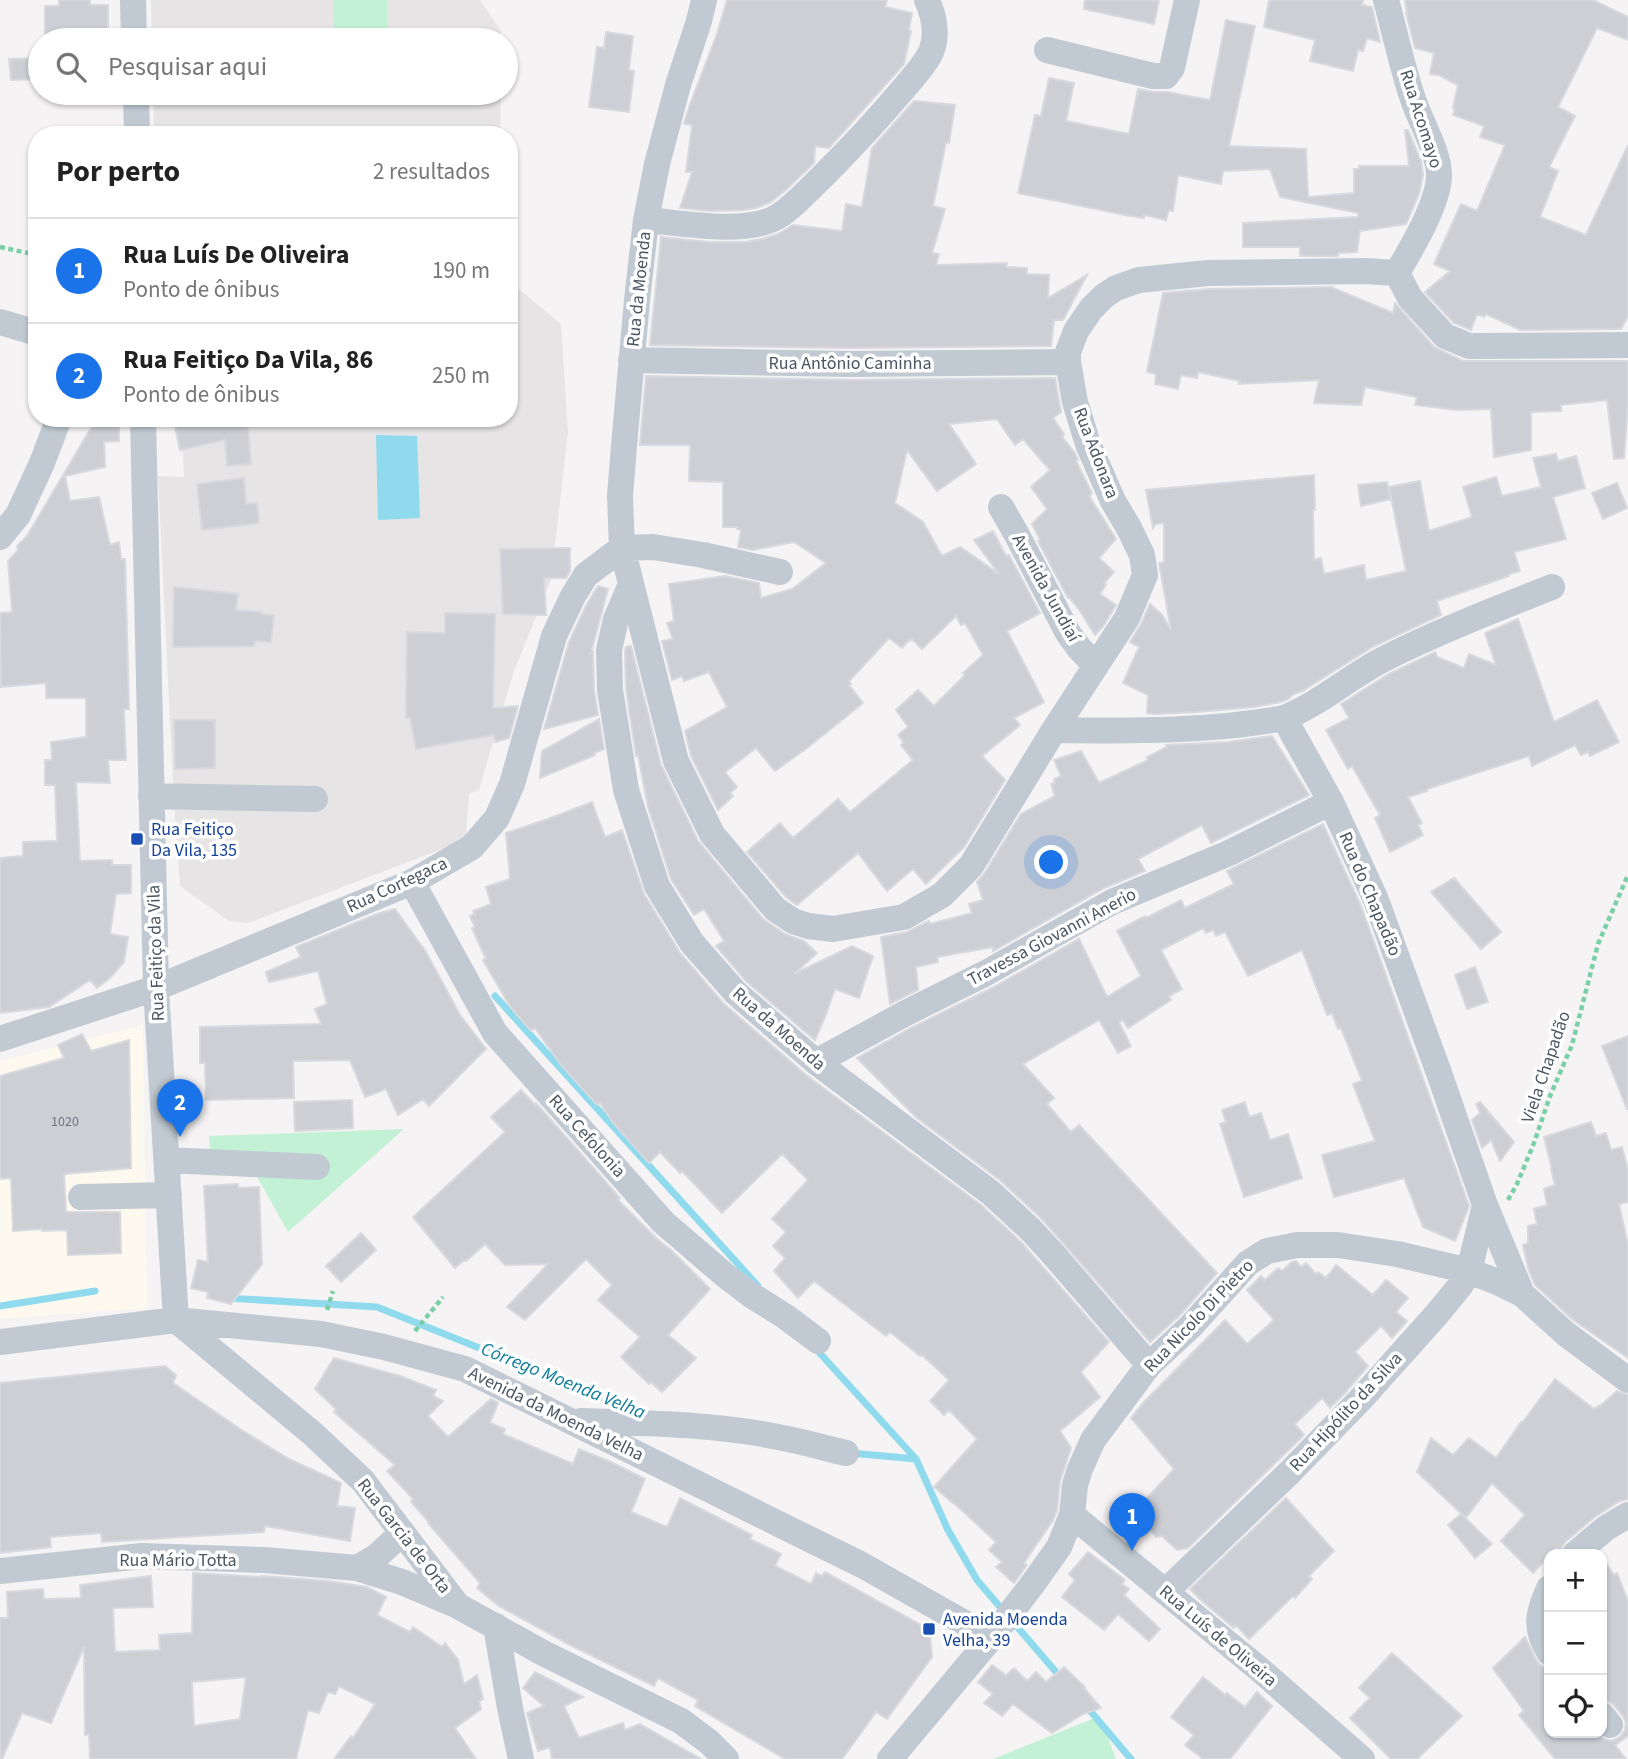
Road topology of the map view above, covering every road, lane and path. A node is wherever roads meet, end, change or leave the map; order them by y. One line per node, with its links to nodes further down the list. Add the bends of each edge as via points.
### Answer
1 (133, 0): 6 (street)
2 (704, 0): 10 (street, Rua da Moenda, via 667,124)
3 (927, 0): 10 (street, via 934,38 918,72 840,158 775,219 725,227)
4 (1186, 0): 7 (street, via 1172,68 1166,76)
5 (1386, 0): 13 (street, Rua Acomayo, via 1439,175 1434,200)
6 (134, 28)
7 (1047, 50)
8 (136, 105): 9 (street)
9 (137, 126)
10 (646, 220): 17 (street, Rua da Moenda)
11 (0, 247): 12 (path)
12 (28, 253)
13 (1397, 274): 16 (street, via 1410,298 1445,336 1469,346); 18 (street, Rua Adonara, via 1208,273 1139,280 1116,288 1091,309 1076,331)
14 (0, 322): 15 (street)
15 (28, 330)
16 (1628, 345)
17 (631, 360): 18 (street, Rua Antônio Caminha); 23 (street, Rua da Moenda, via 620,496)
18 (1068, 362): 27 (street, Rua Adonara, via 1088,444 1142,555 1145,575 1127,618)
19 (56, 427): 22 (street, via 18,515)
20 (143, 427): 30 (street, Rua Feitiço da Vila)
21 (1001, 507): 27 (street, Avenida Jundiaí, via 1068,633)
22 (0, 537)
23 (622, 548): 24 (street, via 653,547); 25 (street, Rua da Moenda); 34 (street, Rua Cortegaca, via 586,576 554,636 512,784 497,818 472,848)
24 (780, 572)
25 (631, 584): 29 (street, Rua da Moenda, via 676,761 712,834 775,909 800,924 833,929 904,917 942,895 971,866); 37 (street, Rua da Moenda, via 609,650 610,690 626,790 657,886 692,943 736,993)
26 (1552, 587): 28 (street, via 1380,661)
27 (1096, 666): 29 (street, Rua Adonara)
28 (1284, 718): 29 (street, via 1205,727); 32 (street, Rua do Chapadão)
29 (1054, 730)
30 (151, 796): 31 (street); 35 (street, Rua Feitiço da Vila)
31 (315, 799)
32 (1331, 803): 37 (street, Travessa Giovanni Anerio, via 1112,902); 42 (street, Rua do Chapadão, via 1376,900)
33 (1628, 875): 42 (path, Viela Chapadão, via 1598,944 1572,1045 1534,1143 1517,1184)
34 (412, 882): 35 (street, Rua Cortegaca); 48 (street, Rua Cefolonia, via 495,1033 663,1222 734,1282)
35 (156, 988): 36 (street, Rua Cortegaca); 38 (street, Rua Feitiço da Vila)
36 (0, 1039)
37 (816, 1062): 50 (street, Rua da Moenda, via 991,1193 1031,1230)
38 (167, 1160): 39 (street); 40 (street, Rua Feitiço da Vila)
39 (317, 1167)
40 (169, 1195): 41 (street); 46 (street, Rua Feitiço da Vila)
41 (81, 1197)
42 (1490, 1215): 43 (street, Rua Hipólito da Silva); 44 (street, Rua do Chapadão)
43 (1468, 1271): 44 (street, Rua Nicolo Di Pietro); 50 (street, Rua Nicolo Di Pietro, via 1338,1245 1267,1251 1248,1263); 60 (street, Rua Hipólito da Silva, via 1461,1286 1360,1401)
44 (1522, 1294): 51 (street, Rua Nicolo Di Pietro, via 1566,1335)
45 (443, 1297): 47 (path)
46 (176, 1320): 49 (street, Avenida da Moenda Velha); 52 (street, Avenida da Moenda Velha, via 321,1334 392,1349 465,1369); 56 (street, Rua Garcia de Orta, via 363,1481)
47 (413, 1333)
48 (818, 1341)
49 (0, 1342)
50 (1149, 1365): 54 (street, Rua Nicolo Di Pietro, via 1093,1440 1075,1485)
51 (1628, 1380)
52 (571, 1421): 53 (street, via 723,1430); 64 (street, Avenida da Moenda Velha, via 862,1565)
53 (846, 1453)
54 (1072, 1514): 60 (street, Rua Luís de Oliveira); 64 (street, Rua Nicolo Di Pietro, via 1059,1547)
55 (1628, 1515): 57 (street)
56 (402, 1533): 58 (street); 62 (street, Rua Garcia de Orta)
57 (1580, 1549)
58 (357, 1568): 59 (street, Rua Mário Totta, via 142,1556); 62 (street, Rua Mário Totta)
59 (0, 1571)
60 (1165, 1592): 69 (street, Rua Luís de Oliveira)
61 (1544, 1602): 65 (street, via 1539,1616)
62 (458, 1606): 63 (street, Rua Garcia de Orta)
63 (496, 1626): 66 (street); 67 (street, Rua Garcia de Orta, via 681,1721)
64 (991, 1638): 68 (street, Rua Nicolo Di Pietro)
65 (1544, 1644)
66 (522, 1759)
67 (726, 1759)
68 (890, 1759)
69 (1362, 1759)

